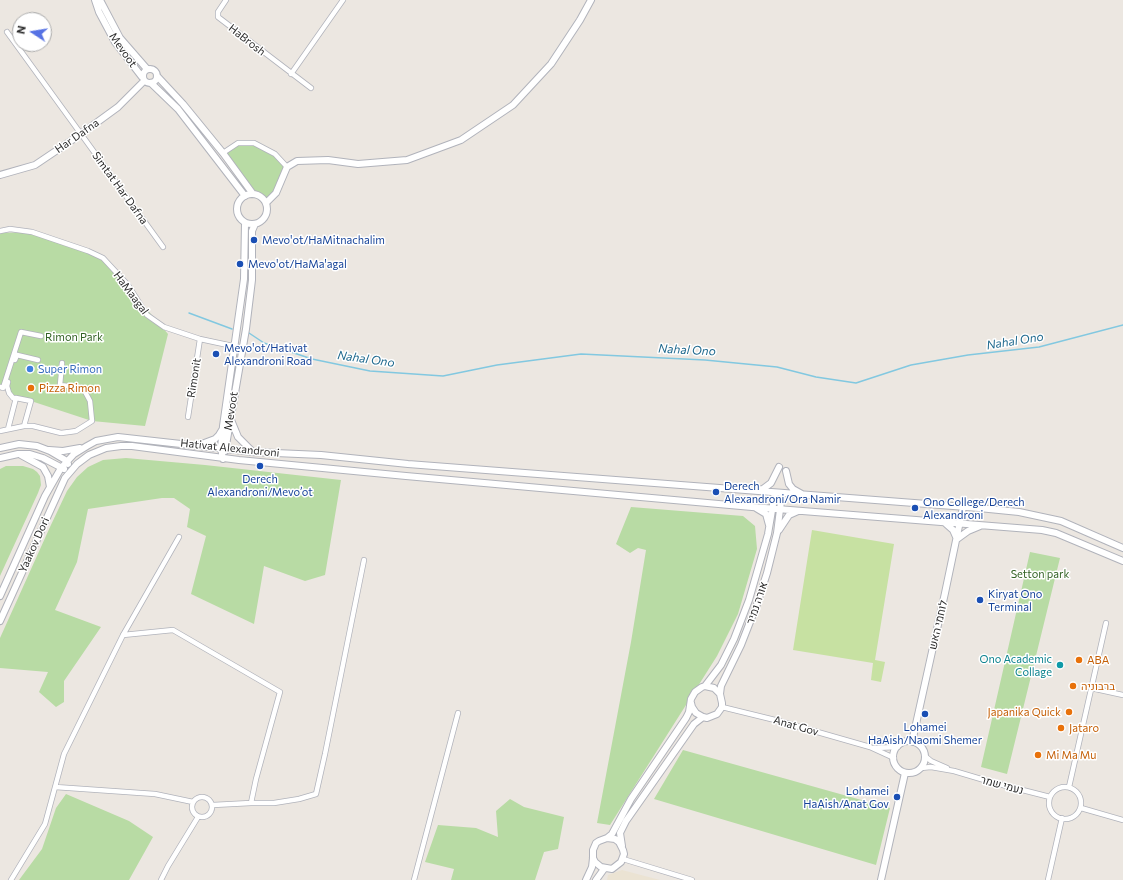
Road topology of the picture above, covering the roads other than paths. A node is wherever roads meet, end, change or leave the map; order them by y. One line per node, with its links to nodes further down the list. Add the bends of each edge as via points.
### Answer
1 (94, 0): 10 (street, Mevoot, via 114,42)
2 (100, 0): 7 (street, Mevoot, via 120,38)
3 (226, 0): 8 (street, HaBrosh, via 218,12 218,17)
4 (591, 0): 14 (street, via 551,64 513,105 461,140 407,160 358,164 304,160)
5 (340, 1): 8 (street)
6 (7, 32): 12 (street, Simtat Har Dafna)
7 (147, 70): 9 (street, via 154,70); 10 (street, via 143,73)
8 (291, 74): 11 (street, HaBrosh)
9 (157, 76): 10 (street, via 155,81); 13 (street)
10 (146, 81): 12 (street, Har Dafna, via 118,107); 17 (street, Mevoot, via 178,109)
11 (311, 88)
12 (81, 134): 15 (street, Har Dafna, via 35,165); 22 (street, Simtat Har Dafna)
13 (222, 153): 14 (street, via 238,143 254,143 275,154); 16 (street)
14 (287, 167): 18 (street, via 276,193)
15 (0, 175)
16 (253, 194): 17 (street); 18 (street, via 262,197)
17 (245, 196): 19 (street, via 238,203 237,212)
18 (266, 203): 20 (street, via 266,216)
19 (246, 222): 20 (street); 25 (street, Mevoot, via 244,279)
20 (255, 224): 26 (street, Mevoot, via 252,231 252,280)
21 (0, 231): 24 (street, HaMaagal, via 10,229 32,232 103,258 128,285 147,315 164,327)
22 (163, 247)
23 (41, 336): 29 (street, via 21,332 3,388)
24 (200, 339): 25 (street, HaMaagal); 31 (street, Rimonit)
25 (235, 346): 26 (street, HaMaagal); 34 (street, Mevoot)
26 (242, 348): 32 (street, Mevoot)
27 (38, 360): 30 (street, via 17,355 7,386 9,394)
28 (62, 363): 33 (street, via 60,385 83,388 90,401 92,421 76,431 61,433)
29 (0, 387)
30 (16, 398): 33 (street, via 31,401); 35 (street)
31 (188, 417)
32 (230, 418): 41 (street, Mevoot); 42 (street, via 238,437)
33 (24, 426): 35 (street)
34 (223, 426): 38 (street, via 219,436); 41 (street, Mevoot)
35 (8, 429): 36 (street)
36 (0, 431)
37 (87, 446): 38 (street, Hativat Alexandroni, via 96,441 118,437); 40 (street, via 68,450); 46 (street, Hativat Alexandroni)
38 (197, 446): 41 (street, Hativat Alexandroni)
39 (0, 448): 40 (street, via 25,444)
40 (46, 449): 46 (street)
41 (223, 449): 42 (street, Hativat Alexandroni); 45 (street, Mevoot)
42 (253, 452): 52 (street, Hativat Alexandroni, via 321,455)
43 (18, 454): 44 (street); 48 (street, via 37,455); 51 (street, via 43,467)
44 (0, 458)
45 (223, 458): 49 (street, Hativat Alexandroni, via 121,446 106,448 89,455); 56 (street, Hativat Alexandroni)
46 (67, 461): 48 (street, Hativat Alexandroni); 49 (street)
47 (779, 467): 52 (street, via 771,483 763,489)
48 (61, 468): 49 (street); 51 (street, Yaakov Dori)
49 (71, 470): 72 (street, Yaakov Dori, via 56,497)
50 (786, 471): 55 (street, via 789,484)
51 (50, 487): 71 (street, Yaakov Dori)
52 (753, 491): 53 (street, Hativat Alexandroni)
53 (775, 493): 54 (street, Hativat Alexandroni); 58 (street, אורה נמיר)
54 (782, 494): 55 (street, Hativat Alexandroni); 59 (street, אורה נמיר)
55 (803, 495): 57 (street, Hativat Alexandroni)
56 (752, 507): 58 (street, Hativat Alexandroni); 65 (street, via 766,514 769,523)
57 (963, 507): 62 (street, לוחמי האש); 68 (street, Hativat Alexandroni, via 1019,512 1061,521)
58 (773, 508): 59 (street, Hativat Alexandroni); 65 (street, אורה נמיר)
59 (781, 508): 60 (street, Hativat Alexandroni); 64 (street, אורה נמיר)
60 (801, 510): 61 (street, Hativat Alexandroni); 64 (street, via 789,515)
61 (944, 522): 62 (street, Hativat Alexandroni); 67 (street, via 953,530)
62 (960, 523): 63 (street, Hativat Alexandroni); 67 (street, לוחמי האש)
63 (981, 525): 67 (street); 70 (street, Hativat Alexandroni, via 1056,533)
64 (777, 533): 77 (street, אורה נמיר, via 757,604 721,686)
65 (768, 534): 75 (street, אורה נמיר, via 749,600 734,639 721,665)
66 (179, 537): 74 (street)
67 (957, 539): 83 (street, לוחמי האש)
68 (1123, 548)
69 (364, 560): 95 (street, via 316,794 274,804)
70 (1123, 560)
71 (0, 596)
72 (0, 621)
73 (1106, 623): 76 (street)
74 (123, 635): 91 (street, via 64,754); 95 (street, via 173,630 280,692)
75 (706, 686): 77 (street, via 714,688); 79 (street, via 695,692)
76 (1092, 688): 78 (street); 92 (street)
77 (720, 694): 80 (street)
78 (1123, 695)
79 (691, 703): 82 (street, via 694,710); 101 (street, via 686,718)
80 (722, 707): 82 (street, via 714,716); 84 (street, Anat Gov)
81 (458, 713): 108 (street)
82 (703, 717): 102 (street, via 694,724 626,821 620,833)
83 (912, 742): 85 (street); 86 (street, via 920,746)
84 (870, 747): 85 (street, Anat Gov); 87 (street, Anat Gov)
85 (898, 747): 87 (street)
86 (925, 756): 88 (street); 89 (street, נעמי שמר)
87 (894, 758): 90 (street, via 896,766)
88 (921, 768): 89 (street, נעמי שמר); 90 (street, via 913,773)
89 (954, 771): 93 (street, נעמי שמר)
90 (905, 773): 112 (street)
91 (55, 787): 94 (street, via 155,794); 106 (street, via 45,824)
92 (1069, 787): 93 (street, via 1056,790); 97 (street, via 1077,791)
93 (1050, 797): 99 (street, via 1054,814)
94 (193, 802): 96 (street, via 199,797 206,797); 98 (street, via 192,809)
95 (250, 803): 96 (street)
96 (213, 805): 98 (street, via 208,816)
97 (1081, 808): 99 (street, via 1075,815); 100 (street)
98 (198, 817): 107 (street)
99 (1062, 818): 113 (street)
100 (1123, 820)
101 (607, 838): 102 (street); 103 (street, via 596,843)
102 (622, 846): 104 (street)
103 (593, 858): 105 (street); 109 (street)
104 (623, 859): 105 (street, via 615,867); 111 (street)
105 (604, 869): 110 (street)
106 (11, 880)
107 (161, 880)
108 (414, 880)
109 (586, 880)
110 (596, 880)
111 (692, 880)
112 (881, 880)
113 (1048, 880)

